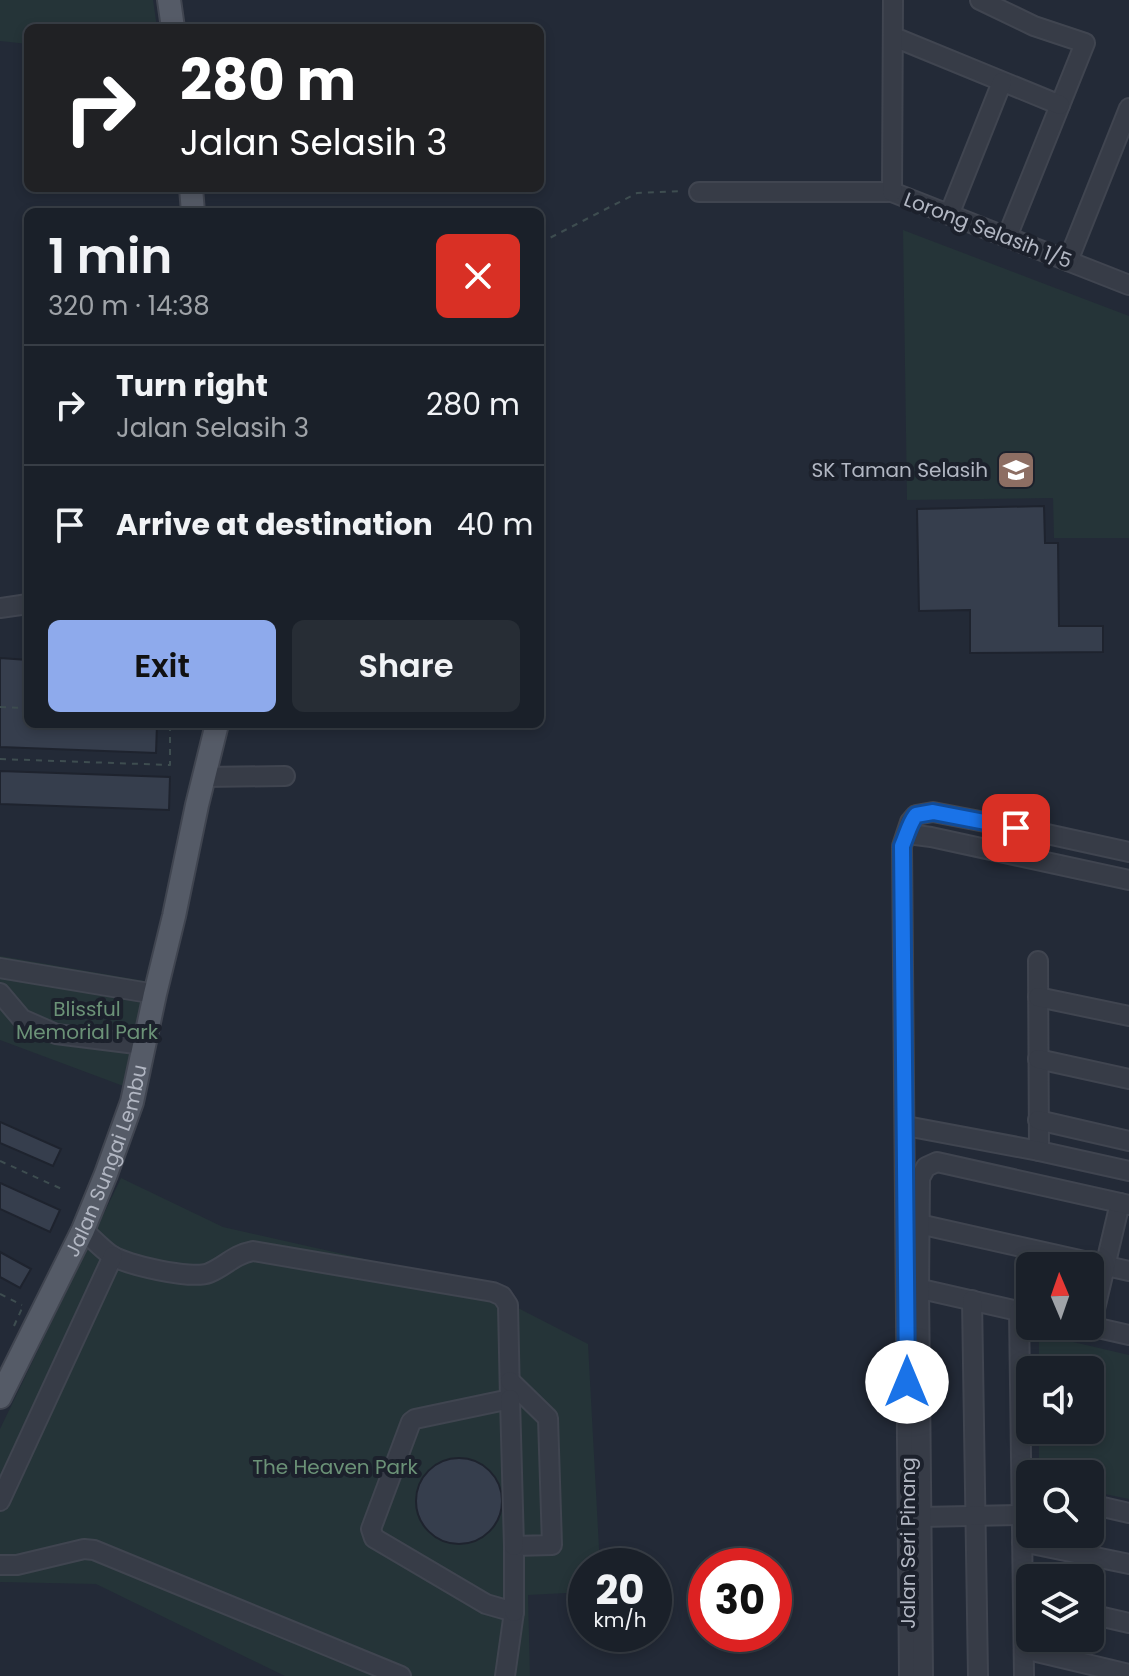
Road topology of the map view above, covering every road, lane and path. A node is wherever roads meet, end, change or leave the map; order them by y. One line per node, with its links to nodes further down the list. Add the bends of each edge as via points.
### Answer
1 (169, 0): 4 (main road)
2 (893, 0): 5 (street, Lorong Selasih 1/5)
3 (980, 0): 7 (street, via 1085,43)
4 (172, 24)
5 (894, 37): 6 (street); 10 (street, Lorong Selasih 1/5)
6 (1002, 82): 7 (street); 11 (street)
7 (1060, 105): 12 (street)
8 (1129, 108): 14 (street)
9 (699, 192): 10 (street); 13 (path, via 637,193)
10 (892, 192): 11 (street, Lorong Selasih 1/5)
11 (949, 215): 12 (street, Lorong Selasih 1/5)
12 (1007, 237): 14 (street, Lorong Selasih 1/5)
13 (544, 241)
14 (1068, 261): 15 (street, Lorong Selasih 1/5)
15 (1129, 283)
16 (24, 605): 17 (street)
17 (0, 608)
18 (0, 707): 19 (path)
19 (24, 708)
20 (170, 728): 22 (path, via 170,765)
21 (216, 728): 24 (main road, Jalan Sungai Lembu)
22 (0, 759)
23 (285, 776): 24 (street)
24 (203, 777): 31 (main road, Jalan Sungai Lembu)
25 (908, 834): 26 (street, via 916,815 933,812); 27 (street); 38 (street, Jalan Seri Pinang, via 902,846)
26 (1129, 852)
27 (1129, 880)
28 (1038, 961): 32 (street)
29 (0, 968): 31 (street)
30 (0, 993): 34 (street, via 22,1019 56,1034)
31 (155, 994): 34 (main road, Jalan Sungai Lembu)
32 (1038, 997): 33 (street); 35 (street)
33 (1129, 1016)
34 (144, 1045): 46 (main road, Jalan Sungai Lembu, via 132,1102)
35 (1038, 1059): 36 (street); 37 (street)
36 (1129, 1079)
37 (1038, 1120): 39 (street); 40 (street)
38 (906, 1126): 40 (street); 51 (street, Jalan Seri Pinang)
39 (1129, 1141)
40 (1039, 1151): 42 (street)
41 (0, 1161): 43 (path)
42 (1129, 1171)
43 (64, 1190)
44 (1124, 1204): 45 (street, Jalan Seri Pinang, via 937,1162 920,1178); 48 (street)
45 (919, 1224): 48 (street); 51 (street, Jalan Seri Pinang)
46 (83, 1230): 47 (street); 55 (main road, Jalan Sungai Lembu)
47 (113, 1256): 59 (street, via 191,1276 208,1274 253,1251 493,1292 508,1305); 62 (street)
48 (1105, 1265): 49 (street); 50 (street)
49 (1104, 1269)
50 (1129, 1271)
51 (912, 1288): 53 (street); 67 (street, Jalan Seri Pinang); 77 (street, Jalan Seri Pinang)
52 (0, 1294): 55 (path)
53 (972, 1300): 54 (street); 66 (street)
54 (1016, 1310)
55 (41, 1315): 60 (main road, Jalan Sungai Lembu)
56 (1104, 1329): 57 (street)
57 (1129, 1335)
58 (1024, 1340): 61 (street)
59 (510, 1390): 68 (street); 68 (street, via 548,1418 552,1545); 72 (street, via 411,1422 371,1529 374,1538 486,1604)
60 (0, 1397)
61 (1026, 1460)
62 (0, 1501)
63 (1104, 1507): 64 (street)
64 (1129, 1513)
65 (1016, 1515): 66 (street)
66 (975, 1516): 67 (street); 81 (street)
67 (921, 1517): 77 (street, Jalan Seri Pinang)
68 (514, 1546): 72 (street)
69 (1051, 1548): 70 (street)
70 (1129, 1564)
71 (0, 1565): 79 (street, via 90,1548)
72 (514, 1612): 80 (street)
73 (1104, 1617): 74 (street)
74 (1129, 1623)
75 (1024, 1652): 82 (street)
76 (1037, 1652): 78 (street)
77 (919, 1674)
78 (1129, 1674)
79 (401, 1676)
80 (505, 1676)
81 (978, 1676)
82 (1024, 1676)

